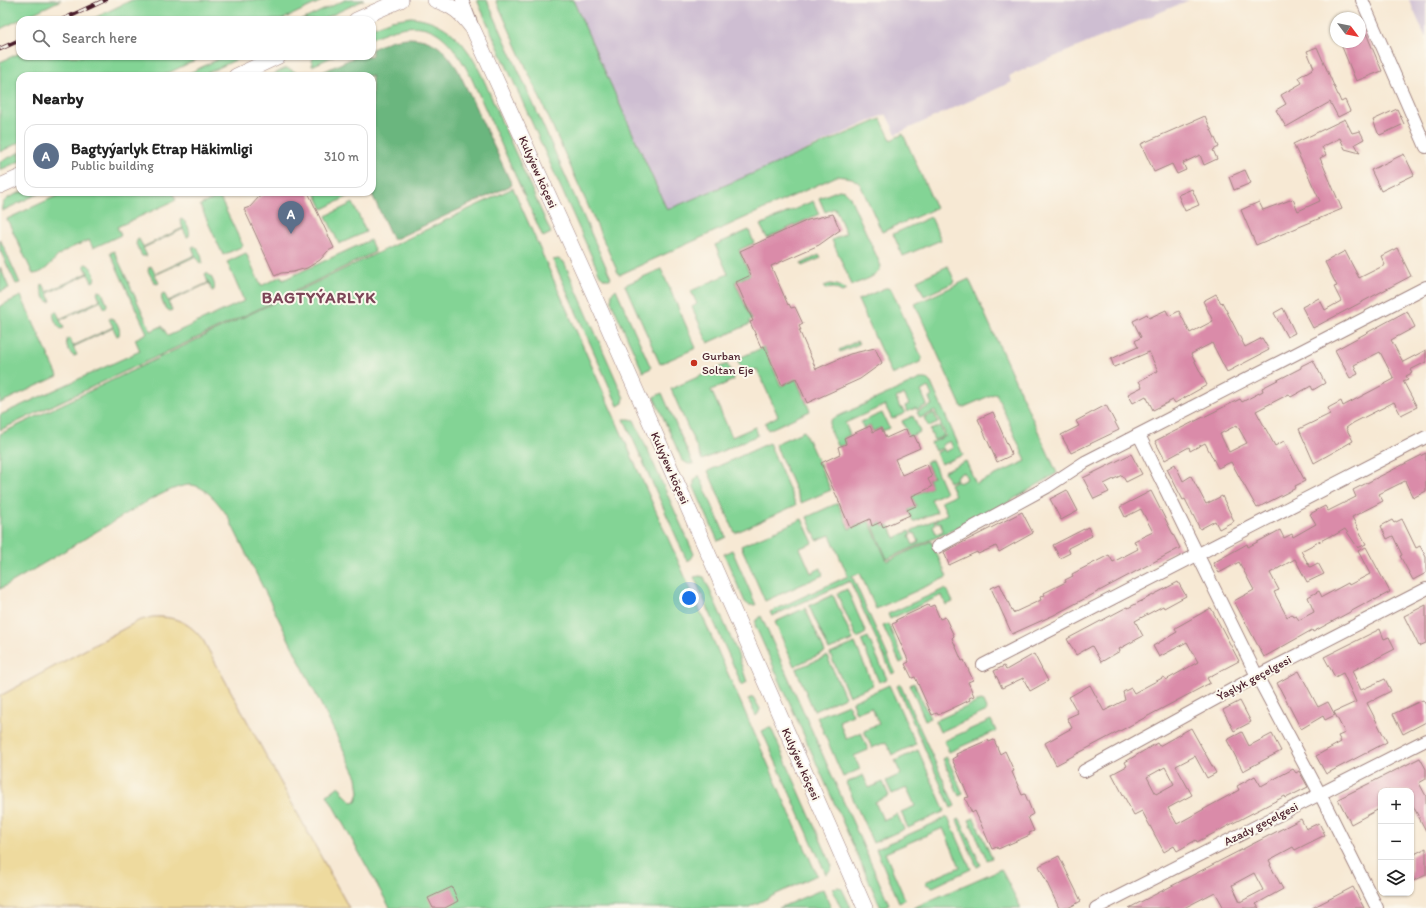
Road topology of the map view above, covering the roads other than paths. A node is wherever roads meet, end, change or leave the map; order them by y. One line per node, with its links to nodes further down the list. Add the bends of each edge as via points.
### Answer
1 (399, 0): 5 (street)
2 (435, 0): 6 (street, Kulyýew köçesi, via 454,7)
3 (462, 0): 6 (street)
4 (1362, 0): 9 (street)
5 (365, 16)
6 (473, 29): 23 (street, Kulyýew köçesi, via 593,293)
7 (270, 60): 8 (street)
8 (245, 72)
9 (1426, 147)
10 (16, 179): 11 (street)
11 (0, 186)
12 (1426, 287): 13 (street)
13 (1139, 435): 15 (street, via 1085,462 1047,488); 16 (street)
14 (1426, 437): 16 (street)
15 (937, 547)
16 (1197, 555): 18 (street); 19 (street)
17 (1426, 589): 19 (street, Ýaşlyk geçelgesi)
18 (983, 664)
19 (1257, 676): 21 (street, Ýaşlyk geçelgesi); 22 (street)
20 (1426, 740): 22 (street, Azady geçelgesi)
21 (1084, 771)
22 (1320, 794): 24 (street, Azady geçelgesi); 25 (street)
23 (865, 908)
24 (1096, 908)
25 (1376, 908)

